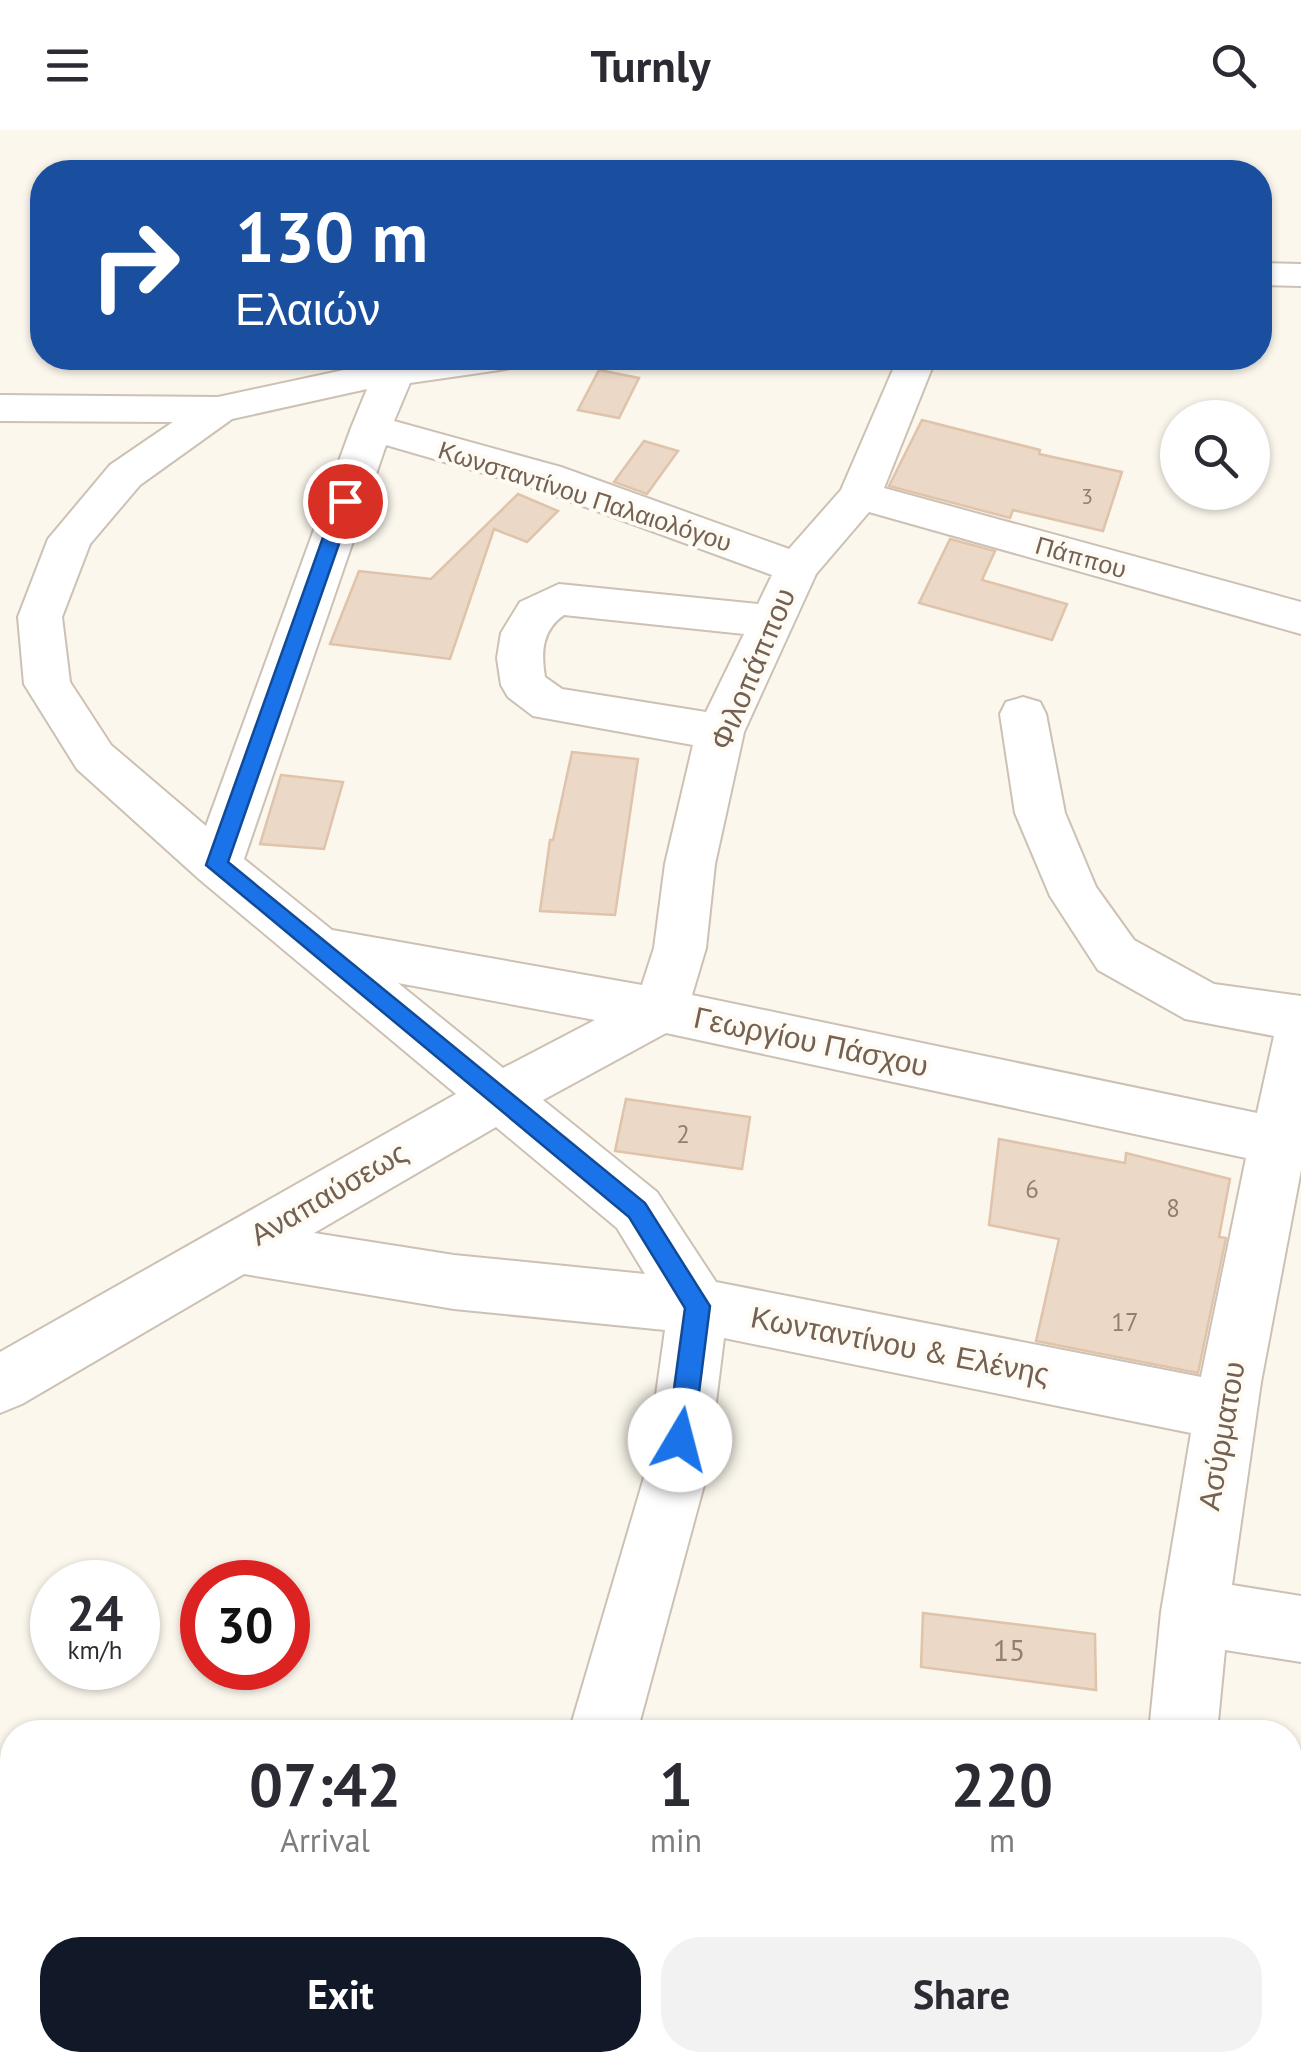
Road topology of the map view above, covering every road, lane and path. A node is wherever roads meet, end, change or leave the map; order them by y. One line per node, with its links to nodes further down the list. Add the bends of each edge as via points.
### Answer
1 (1272, 274): 2 (street)
2 (1301, 275)
3 (403, 370): 5 (street)
4 (912, 370): 9 (street, Φιλοπάππου)
5 (395, 371): 7 (street); 8 (street)
6 (0, 408): 7 (street)
7 (218, 410): 15 (street, via 125,475 81,526 40,617 47,684 94,756)
8 (371, 428): 10 (street, Κωνσταντίνου Παλαιολόγου, via 546,478); 15 (street)
9 (860, 495): 10 (street, Φιλοπάππου); 11 (street, Πάππου)
10 (798, 568): 12 (street, Φιλοπάππου)
11 (1301, 618)
12 (772, 621): 14 (street, Φιλοπάππου); 14 (street, via 560,599 528,618 518,659 524,685 550,704)
13 (1023, 714): 18 (street, via 1040,813 1075,896 1116,955 1204,1004)
14 (720, 732): 17 (street, Φιλοπάππου, via 690,864 680,948)
15 (217, 865): 16 (street)
16 (318, 948): 17 (street, Γεωργίου Πάσχου); 20 (street)
17 (661, 1010): 20 (street, Αναπαύσεως); 21 (street, Γεωργίου Πάσχου)
18 (1301, 1018)
19 (1301, 1036): 21 (street, Ασύρματου)
20 (500, 1096): 22 (street, Αναπαύσεως); 23 (street, via 637,1210)
21 (1290, 1144): 25 (street, Ασύρματου)
22 (237, 1248): 23 (street, Κωνταντίνου & Ελένης, via 454,1282); 24 (street, Αναπαύσεως)
23 (698, 1306): 25 (street, Κωνταντίνου & Ελένης); 28 (street, via 676,1474)
24 (0, 1384)
25 (1224, 1410): 26 (street, Ασύρματου)
26 (1194, 1612): 27 (street); 29 (street, Ασύρματου)
27 (1301, 1629)
28 (606, 1720)
29 (1184, 1720)

